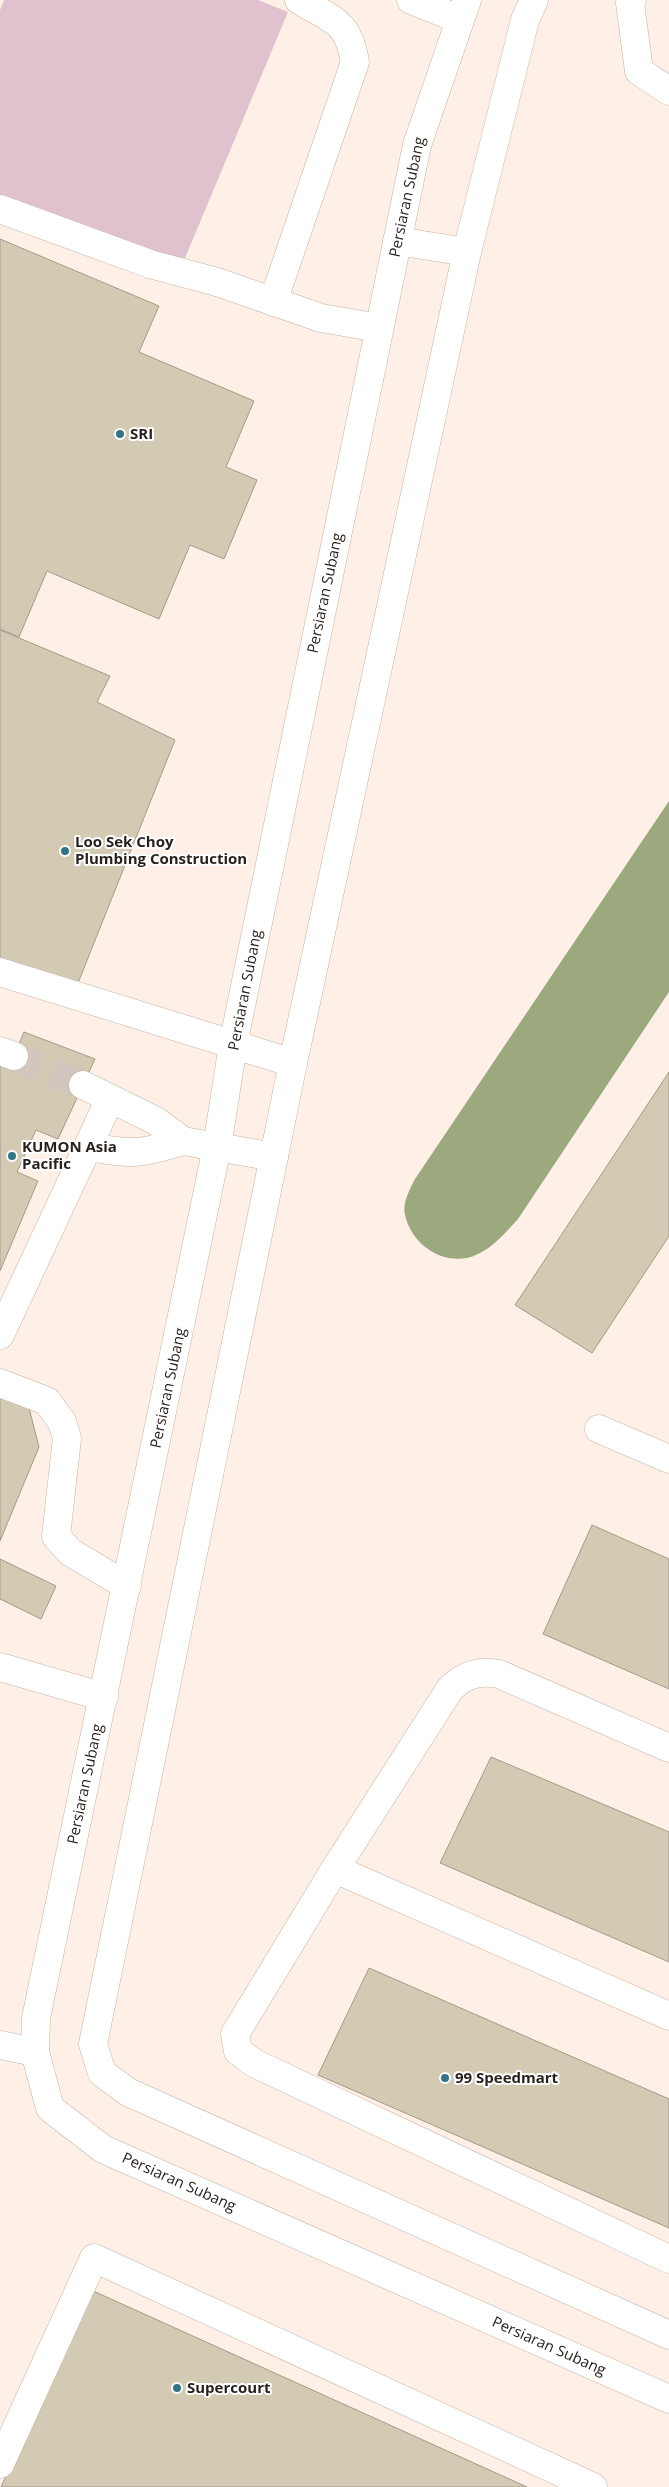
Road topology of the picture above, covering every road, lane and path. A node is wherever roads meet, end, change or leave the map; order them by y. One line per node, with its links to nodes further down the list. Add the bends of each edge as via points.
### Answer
1 (298, 0): 10 (street, via 343,27 355,62)
2 (411, 0): 5 (street)
3 (534, 0): 9 (street, via 525,20)
4 (632, 0): 6 (street, via 639,71)
5 (463, 10): 8 (street, Persiaran Subang, via 417,145)
6 (669, 91)
7 (0, 209): 10 (street, via 150,264 217,282)
8 (397, 241): 9 (street); 11 (street, Persiaran Subang)
9 (467, 252): 14 (street)
10 (273, 302): 11 (street, via 321,318)
11 (380, 328): 13 (street, Persiaran Subang)
12 (0, 972): 13 (street)
13 (233, 1045): 14 (street); 19 (street, Persiaran Subang)
14 (293, 1063): 20 (street)
15 (84, 1085): 16 (street)
16 (110, 1099): 17 (street, via 156,1121); 18 (street)
17 (184, 1141): 18 (street, via 127,1154); 19 (street)
18 (89, 1147): 21 (street)
19 (217, 1147): 20 (street); 25 (street, Persiaran Subang)
20 (274, 1157): 34 (street, via 93,2044 102,2072 128,2092)
21 (0, 1336)
22 (0, 1383): 25 (street, via 47,1401 62,1422 68,1438 56,1536 70,1552)
23 (599, 1429): 24 (street)
24 (669, 1459)
25 (127, 1586): 27 (street, Persiaran Subang)
26 (0, 1667): 27 (street)
27 (104, 1697): 32 (street, Persiaran Subang, via 36,2018)
28 (669, 1748): 29 (street, via 499,1674 469,1675 450,1690)
29 (335, 1869): 30 (street); 33 (street, via 234,2034 238,2051 254,2063)
30 (669, 2016)
31 (0, 2045): 32 (street)
32 (36, 2052): 35 (street, Persiaran Subang, via 50,2108 103,2149)
33 (669, 2259)
34 (669, 2335)
35 (669, 2399)
36 (0, 2464): 37 (street, via 94,2258)
37 (593, 2487)

